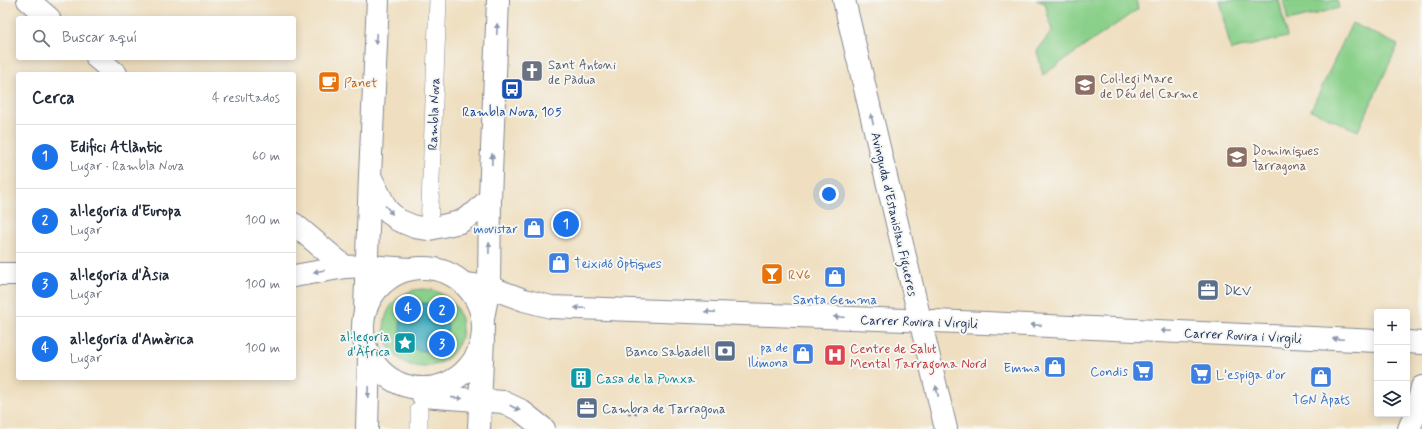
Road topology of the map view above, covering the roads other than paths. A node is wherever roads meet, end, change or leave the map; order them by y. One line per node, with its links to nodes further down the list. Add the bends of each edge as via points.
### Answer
1 (28, 0): 6 (street)
2 (378, 0): 9 (street, one-way to 9)
3 (438, 0): 12 (street, Rambla Nova)
4 (498, 0): 10 (street, one-way to 4)
5 (844, 0): 22 (street, Avinguda d'Estanislau Figueres, one-way to 5)
6 (47, 16)
7 (99, 60): 8 (street)
8 (114, 72)
9 (370, 176): 12 (street, one-way to 12, via 387,210 398,220 415,227); 13 (street)
10 (490, 198): 12 (street, via 476,212 460,222); 20 (street, one-way to 10)
11 (296, 226): 14 (street)
12 (429, 228)
13 (367, 266): 14 (street); 15 (street); 21 (street)
14 (345, 267): 18 (street, one-way to 18)
15 (410, 269): 19 (street, via 425,267 440,270); 21 (street, via 390,277 380,286)
16 (0, 274): 17 (street)
17 (16, 274)
18 (296, 276)
19 (465, 284): 20 (street, Carrer Rovira i Virgili); 23 (street, via 477,300)
20 (489, 287): 22 (street, Carrer Rovira i Virgili, one-way to 20, via 551,307); 23 (street)
21 (365, 310): 27 (street, via 362,325)
22 (920, 321): 24 (street, Carrer Rovira i Virgili, one-way to 22); 36 (street, Avinguda d'Estanislau Figueres, one-way to 22)
23 (483, 328): 29 (street, via 477,356 466,372 450,383 435,388); 30 (street)
24 (1374, 341)
25 (1410, 342): 26 (street)
26 (1422, 343)
27 (369, 356): 29 (street, via 393,381); 32 (street, one-way to 32)
28 (1422, 386): 37 (street)
29 (409, 387): 30 (street, one-way to 30, via 420,396)
30 (480, 400): 34 (street); 35 (street, one-way to 35, via 503,402 520,410)
31 (419, 410): 33 (street)
32 (367, 429)
33 (419, 429)
34 (479, 429)
35 (544, 429)
36 (946, 429)
37 (1409, 429)

